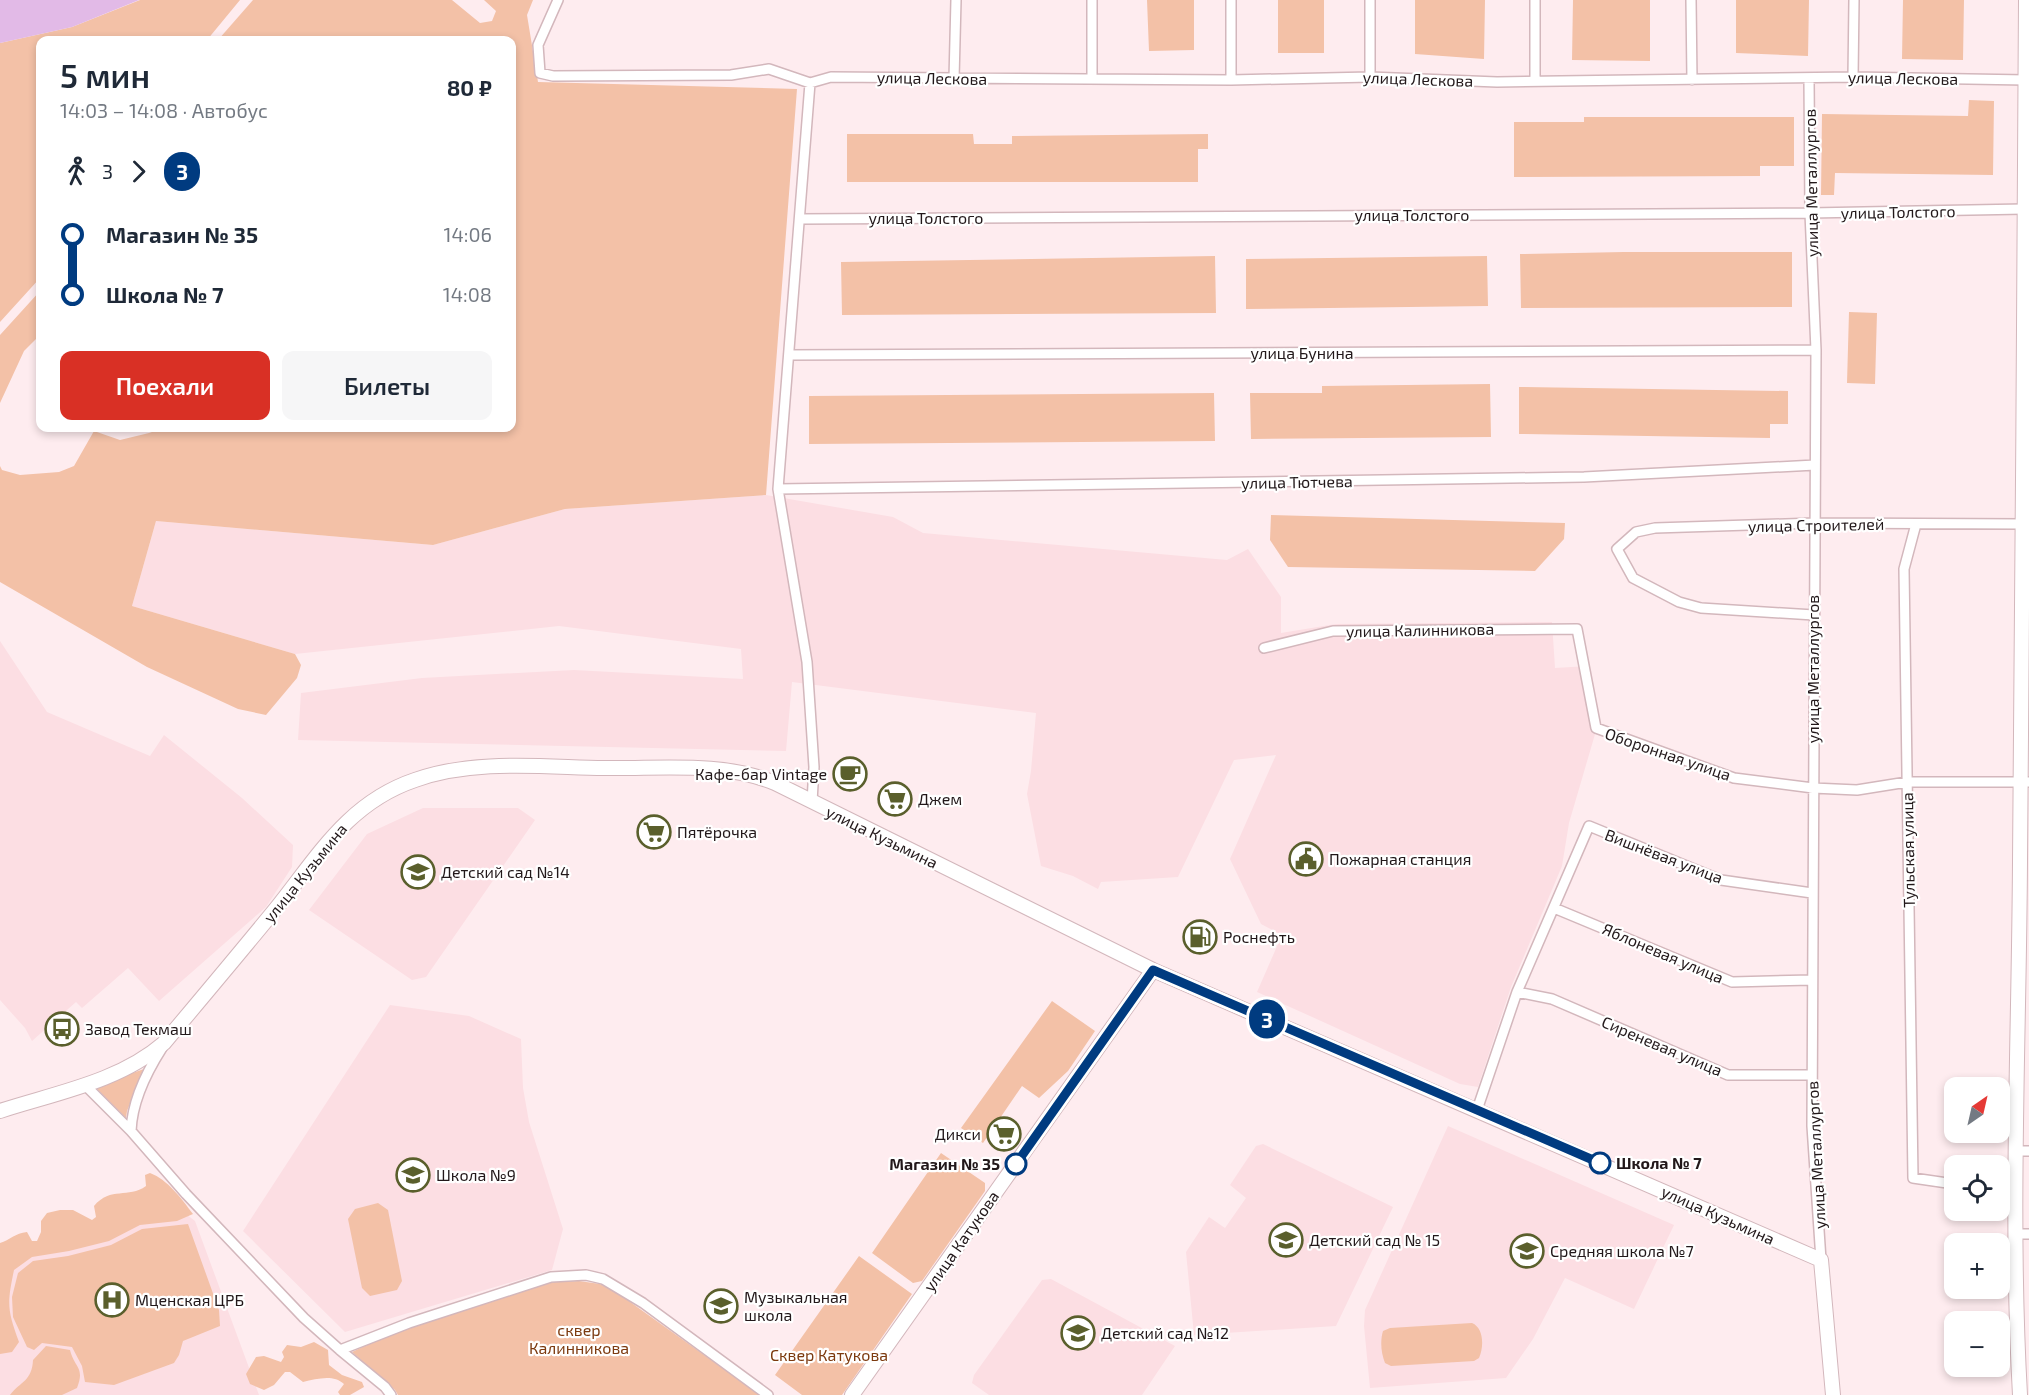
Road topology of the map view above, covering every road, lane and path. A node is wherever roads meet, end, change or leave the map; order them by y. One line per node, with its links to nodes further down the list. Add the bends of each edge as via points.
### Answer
1 (558, 0): 20 (street, via 538,45 540,73 731,75 769,69)
2 (956, 0): 14 (street)
3 (1092, 0): 15 (street)
4 (1231, 0): 16 (street)
5 (1370, 0): 11 (street)
6 (1534, 0): 17 (street)
7 (1691, 0): 18 (street)
8 (1854, 0): 12 (street)
9 (2026, 0): 10 (main road)
10 (2027, 41): 19 (main road)
11 (1370, 77): 16 (street, улица Лескова); 17 (street, улица Лескова)
12 (1853, 77): 13 (street, улица Лескова); 19 (street, улица Лескова)
13 (1809, 78): 18 (street, улица Лескова); 22 (street, улица Металлургов)
14 (954, 79): 15 (street, улица Лескова); 20 (street, улица Лескова, via 831,77)
15 (1092, 79): 16 (street, улица Лескова)
16 (1231, 80)
17 (1535, 80): 18 (street, улица Лескова)
18 (1692, 80)
19 (2026, 80): 21 (main road)
20 (810, 83): 23 (street)
21 (2024, 209): 22 (street, улица Толстого); 26 (main road)
22 (1810, 213): 23 (street, улица Толстого); 24 (street, улица Металлургов)
23 (800, 219): 25 (street)
24 (1816, 350): 25 (street, улица Бунина); 27 (street, улица Металлургов)
25 (789, 355): 28 (street)
26 (2026, 395): 31 (main road)
27 (1815, 465): 28 (street, улица Тютчева, via 1584,477); 29 (street, улица Металлургов)
28 (778, 489): 38 (street, via 807,662 814,767)
29 (1815, 523): 30 (street, улица Строителей); 32 (street, улица Металлургов); 32 (street, улица Строителей, via 1655,528 1636,532 1617,549 1633,578 1679,602 1701,608)
30 (1916, 524): 31 (street, улица Строителей); 35 (street, Тульская улица, via 1904,568)
31 (2023, 524): 36 (main road)
32 (1814, 615): 37 (street, улица Металлургов)
33 (1577, 628): 34 (street, улица Калинникова, via 1333,631); 37 (street, Оборонная улица, via 1596,728 1734,778)
34 (1264, 648)
35 (1907, 782): 36 (street, Оборонная улица); 37 (street, Оборонная улица, via 1857,790); 52 (street, Тульская улица, via 1913,1178)
36 (2025, 782): 39 (main road)
37 (1813, 788): 40 (street, улица Металлургов)
38 (812, 802): 42 (main road, улица Кузьмина); 45 (main road, улица Кузьмина, via 757,776 723,770 492,767 416,780 376,797 339,829)
39 (2025, 865): 51 (main road)
40 (1812, 893): 41 (street, Вишнёвая улица, via 1721,880 1589,826); 43 (street, улица Металлургов)
41 (1554, 908): 43 (street, Яблоневая улица, via 1732,982); 44 (street)
42 (1153, 970): 48 (main road, улица Кузьмина); 60 (main road, улица Катукова)
43 (1812, 980): 46 (street, улица Металлургов)
44 (1517, 992): 46 (street, Сиреневая улица, via 1552,999 1728,1075); 48 (street)
45 (164, 1043): 47 (main road, улица Кузьмина, via 135,1064); 50 (street, via 136,1101)
46 (1812, 1075): 56 (street, улица Металлургов)
47 (84, 1084): 49 (main road, улица Кузьмина); 50 (street)
48 (1478, 1110): 56 (main road, улица Кузьмина)
49 (0, 1111)
50 (131, 1131): 57 (street, via 233,1244)
51 (2023, 1151): 54 (main road)
52 (1944, 1183)
53 (2010, 1191): 54 (street)
54 (2016, 1192): 55 (main road)
55 (2022, 1234): 62 (main road, via 2015,1309)
56 (1821, 1260): 61 (main road)
57 (340, 1350): 58 (street); 59 (street, via 551,1277 586,1275 603,1279 644,1303)
58 (391, 1395)
59 (768, 1395)
60 (852, 1395)
61 (1833, 1395)
62 (2020, 1395)

